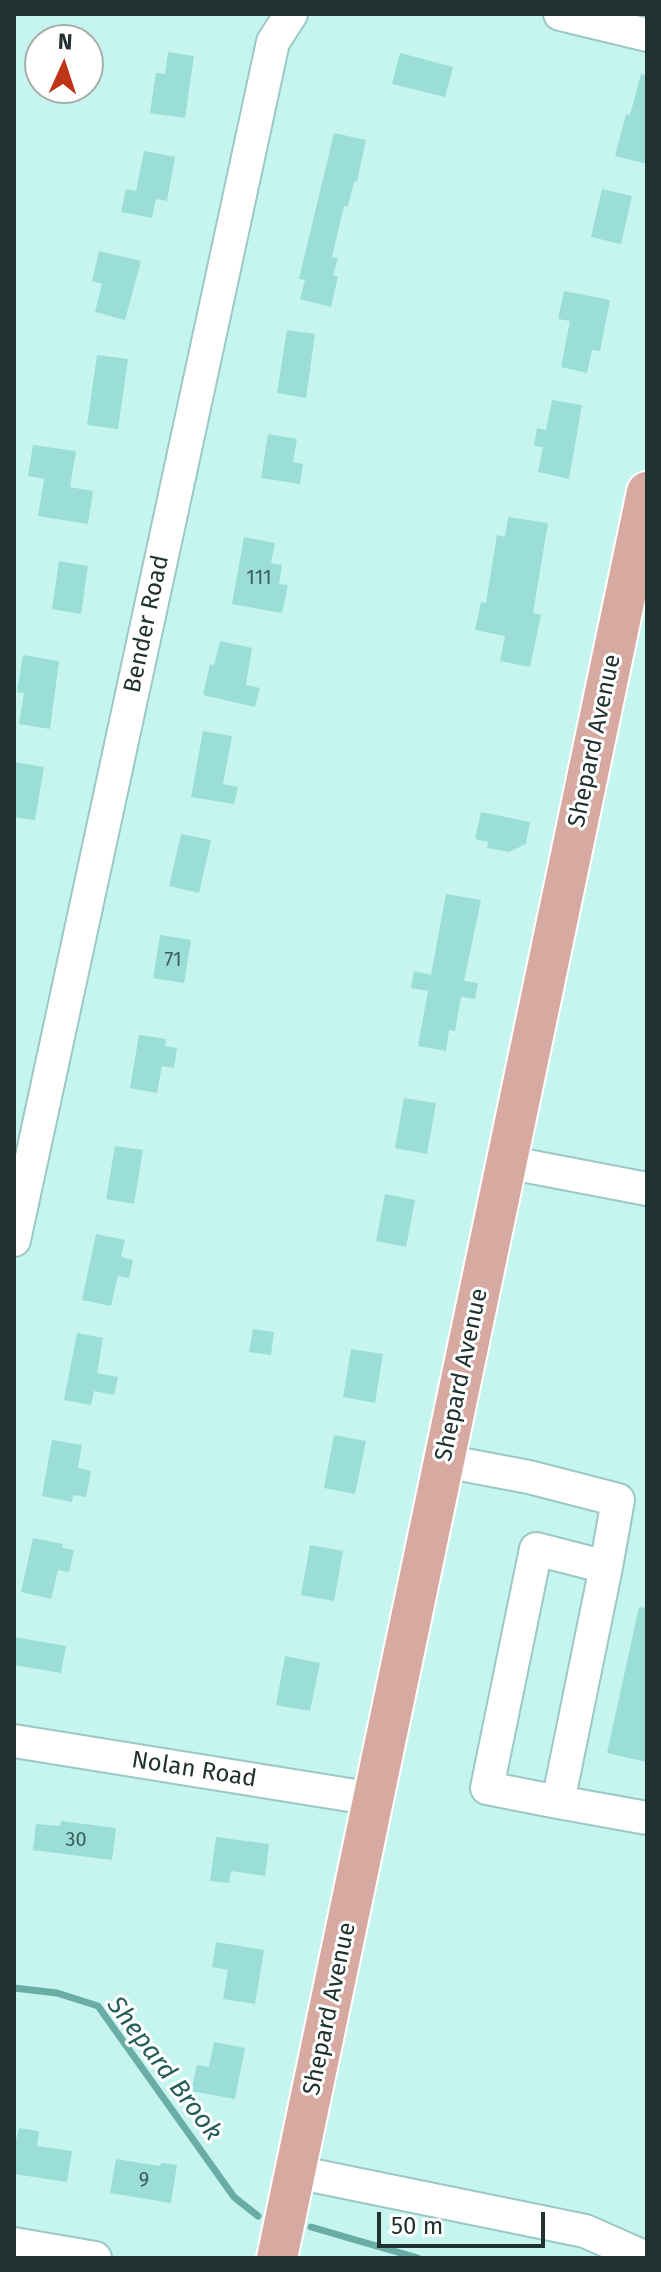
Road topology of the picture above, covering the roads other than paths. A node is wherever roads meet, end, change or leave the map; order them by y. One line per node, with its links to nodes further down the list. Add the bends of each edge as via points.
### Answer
1 (291, 14): 7 (street, Bender Road, via 273,42)
2 (560, 14): 3 (street)
3 (647, 35)
4 (646, 504): 5 (main road, Shepard Avenue)
5 (506, 1162): 6 (street); 8 (main road, Shepard Avenue)
6 (647, 1189)
7 (14, 1240)
8 (444, 1461): 9 (street); 12 (main road, Shepard Avenue)
9 (632, 1503): 10 (street, via 618,1500)
10 (606, 1567): 13 (street); 13 (street, via 536,1549 487,1788)
11 (14, 1741): 12 (street, Nolan Road)
12 (374, 1799): 15 (main road, Shepard Avenue)
13 (558, 1802): 14 (street)
14 (647, 1818)
15 (296, 2172): 18 (main road, Shepard Avenue); 19 (street, via 585,2231)
16 (14, 2244): 17 (street)
17 (95, 2258)
18 (277, 2258)
19 (646, 2258)

